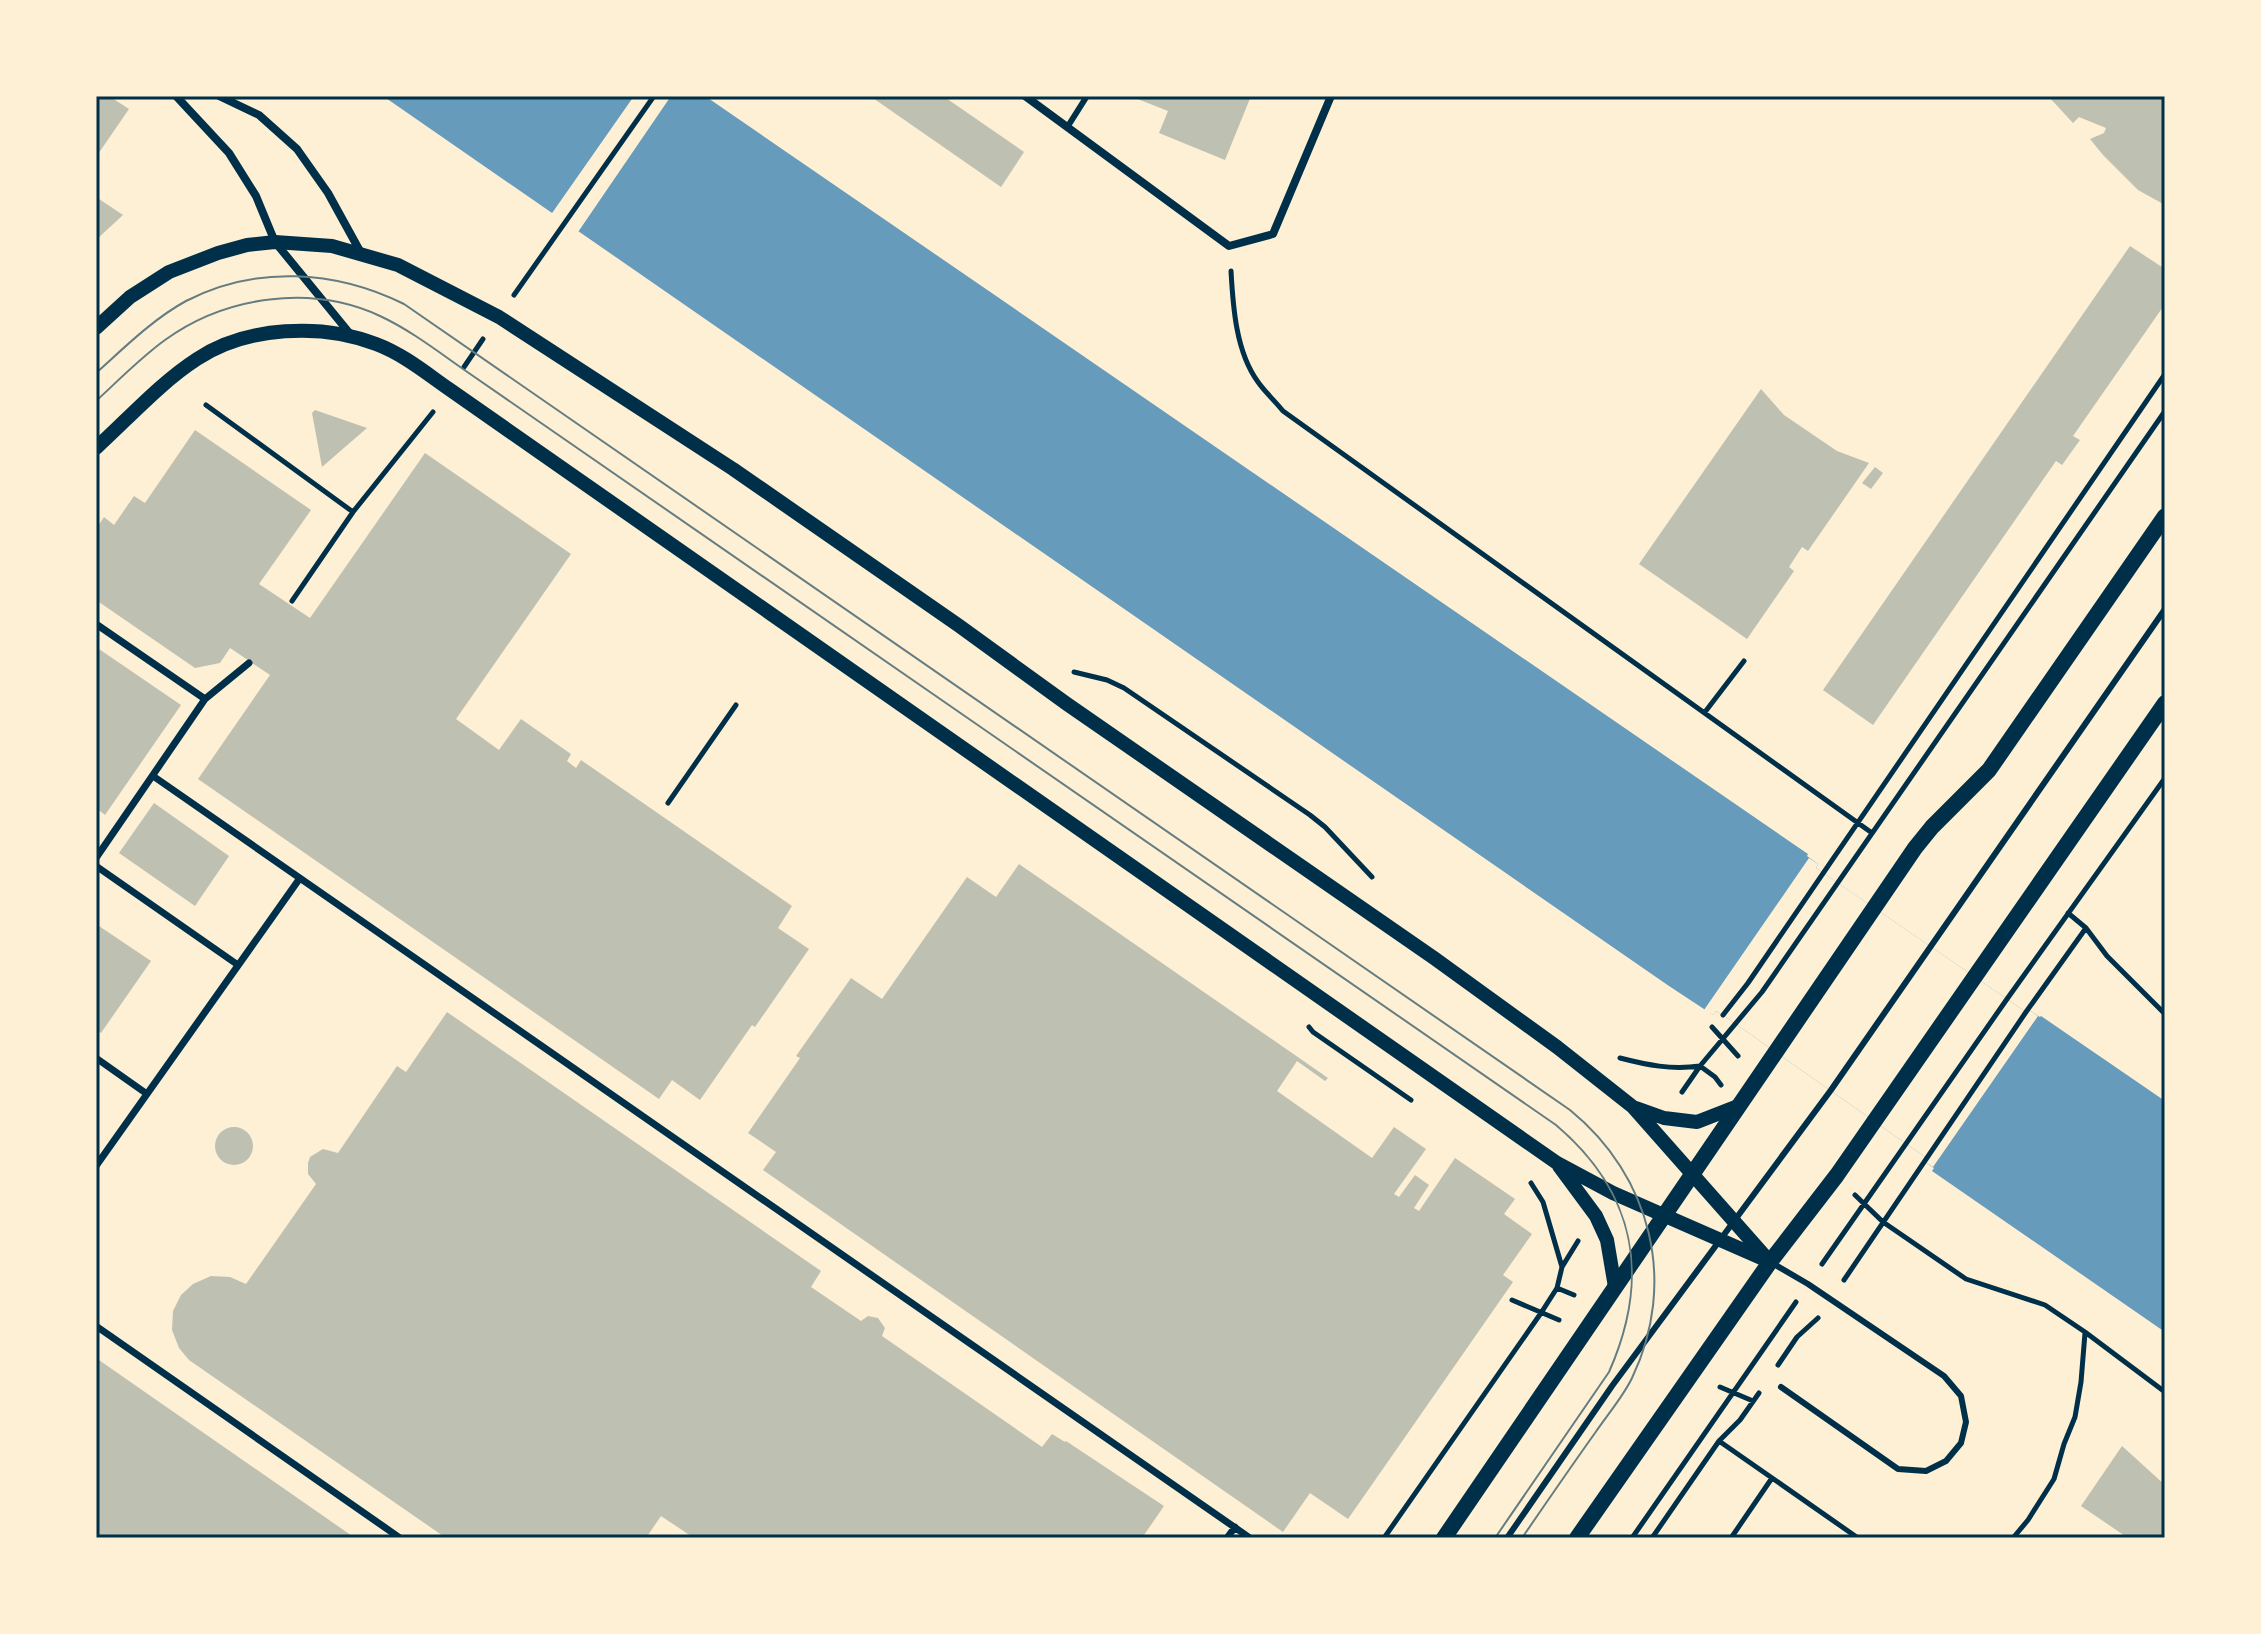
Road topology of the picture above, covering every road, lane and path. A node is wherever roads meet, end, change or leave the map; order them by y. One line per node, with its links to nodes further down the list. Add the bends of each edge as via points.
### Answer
1 (176, 96): 8 (street, via 229,153 256,196)
2 (219, 96): 11 (street, via 259,115 297,149)
3 (654, 96): 9 (path)
4 (1025, 96): 7 (street)
5 (1087, 96): 7 (lane)
6 (1331, 96): 10 (street, via 1273,234)
7 (1068, 126): 10 (street)
8 (275, 242): 11 (street); 12 (street, via 218,253 169,272); 13 (street)
9 (550, 244)
10 (1229, 246): 30 (path, via 1241,345 1256,381 1283,411)
11 (361, 254): 53 (street, via 398,265 499,317 733,469 1434,958)
12 (96, 328)
13 (352, 337): 18 (street, via 292,331 254,336 217,349 180,372); 54 (street, via 407,360)
14 (2165, 374): 34 (path)
15 (206, 405): 19 (path)
16 (2165, 411): 35 (path)
17 (421, 428): 19 (path)
18 (96, 448)
19 (353, 512): 21 (path)
20 (2165, 516): 52 (main road, via 1989,770 1932,827 1874,907)
21 (292, 601)
22 (2165, 609): 61 (lane)
23 (96, 624): 27 (street)
24 (1744, 661): 30 (path)
25 (249, 663): 27 (street)
26 (1091, 675): 37 (path, via 1124,688 1310,815)
27 (205, 699): 31 (street)
28 (2165, 703): 64 (main road, via 1837,1175)
29 (736, 705): 33 (path)
30 (1705, 712): 34 (path)
31 (153, 776): 36 (street); 39 (street)
32 (2165, 778): 40 (path)
33 (668, 803)
34 (1858, 823): 35 (path); 44 (path)
35 (1872, 833): 46 (path)
36 (96, 858)
37 (1353, 858)
38 (96, 866): 42 (street)
39 (300, 878): 42 (street); 77 (street)
40 (2068, 913): 41 (path); 58 (path)
41 (2086, 928): 43 (path); 62 (path)
42 (238, 965): 50 (street)
43 (2165, 1014)
44 (1723, 1015)
45 (1304, 1020): 51 (path, via 1313,1032)
46 (1736, 1024)
47 (1613, 1056): 49 (path, via 1659,1067)
48 (96, 1058): 50 (street)
49 (1700, 1066)
50 (147, 1094): 55 (street)
51 (1418, 1105)
52 (1738, 1106): 53 (street, via 1697,1122); 56 (main road)
53 (1633, 1107): 56 (street)
54 (1557, 1163): 59 (street); 60 (street)
55 (96, 1166)
56 (1692, 1174): 60 (main road); 61 (street)
57 (1523, 1176): 65 (path, via 1543,1202)
58 (1864, 1205): 62 (path); 66 (path)
59 (1596, 1216): 65 (path); 67 (street, via 1607,1240)
60 (1663, 1216): 63 (street); 67 (main road)
61 (1734, 1221): 63 (lane); 64 (street)
62 (1883, 1222): 68 (path); 70 (path, via 1966,1279 2045,1305)
63 (1720, 1241): 64 (street); 83 (lane)
64 (1770, 1262): 66 (lane); 84 (main road)
65 (1562, 1267): 81 (path, via 1557,1288 1541,1313)
66 (1808, 1284): 68 (lane); 85 (path)
67 (1615, 1287): 82 (main road)
68 (1831, 1300): 71 (path); 72 (lane, via 1944,1376 1961,1396 1966,1422 1961,1443 1946,1461 1926,1471 1898,1469)
69 (96, 1326): 78 (street)
70 (2085, 1332): 74 (path); 89 (path, via 2075,1417 2054,1479)
71 (1776, 1368)
72 (1781, 1387)
73 (1761, 1390): 75 (path)
74 (2165, 1392)
75 (1719, 1441): 76 (path); 86 (path)
76 (1772, 1478): 87 (path); 88 (path)
77 (1235, 1527): 79 (street); 80 (street)
78 (400, 1538)
79 (1227, 1538)
80 (1250, 1538)
81 (1384, 1538)
82 (1444, 1538)
83 (1507, 1538)
84 (1577, 1538)
85 (1632, 1538)
86 (1652, 1538)
87 (1731, 1538)
88 (1858, 1538)
89 (2013, 1538)

